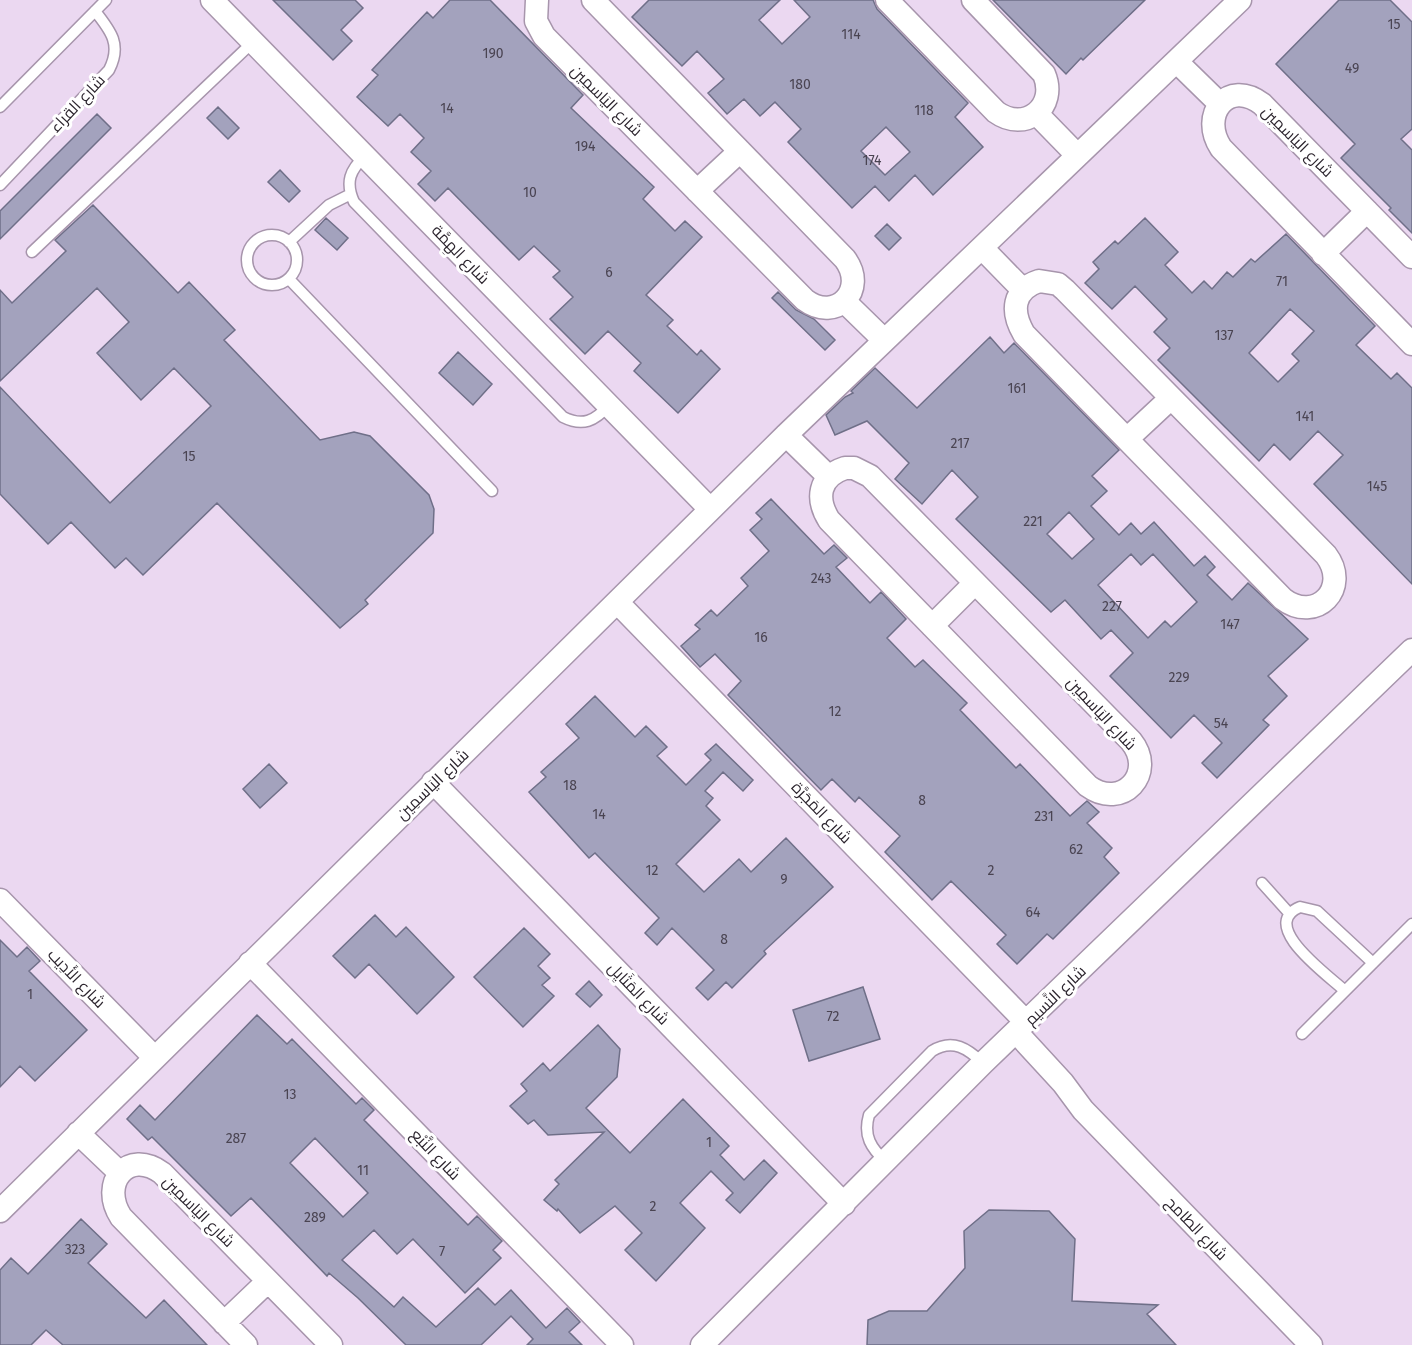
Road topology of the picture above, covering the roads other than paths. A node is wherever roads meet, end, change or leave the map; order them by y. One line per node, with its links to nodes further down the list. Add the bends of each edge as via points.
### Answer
1 (106, 0): 8 (lane)
2 (212, 0): 9 (street, شارع الهِمَّة)
3 (537, 0): 18 (street, شارع اليَاسمِين, via 536,21 544,36)
4 (593, 0): 14 (street)
5 (973, 0): 13 (street, via 1044,74 1048,82 1047,100)
6 (1240, 0): 10 (street, شارع اليَاسمِين)
7 (892, 2): 13 (street, via 996,112 1020,121)
8 (95, 11): 12 (lane); 17 (lane, شارع القراء, via 115,42 116,52 109,70)
9 (253, 42): 16 (street, شارع الهِمَّة); 23 (lane)
10 (1177, 62): 11 (street); 15 (street, شارع اليَاسمِين)
11 (1220, 104): 20 (street, شارع اليَاسمِين, via 1236,96 1254,99); 24 (street, via 1211,126 1221,148)
12 (0, 106)
13 (1036, 114): 15 (street)
14 (740, 151): 18 (street); 28 (street, via 850,266 854,281)
15 (1077, 155): 22 (street, شارع اليَاسمِين)
16 (365, 156): 19 (lane, via 351,172); 32 (street, شارع الهِمَّة)
17 (0, 185)
18 (698, 191): 28 (street, شارع اليَاسمِين, via 805,300 828,308)
19 (351, 194): 21 (lane, via 329,205); 32 (lane, via 359,208 563,417 589,422)
20 (1367, 211): 24 (street); 25 (street, شارع اليَاسمِين)
21 (289, 242): 26 (lane, via 297,265); 26 (lane, via 282,237 266,236 252,245 246,260 258,282 274,286)
22 (982, 248): 27 (street); 29 (street, شارع اليَاسمِين)
23 (32, 252)
24 (1323, 254): 30 (street)
25 (1412, 257)
26 (289, 279): 36 (lane)
27 (1023, 290): 31 (street, via 1039,281 1058,284); 34 (street, via 1015,312 1024,334)
28 (844, 301): 29 (street)
29 (884, 340): 33 (street, شارع اليَاسمِين)
30 (1412, 344)
31 (1171, 398): 34 (street); 34 (street, via 1326,555 1335,570 1335,579 1324,602 1307,608 1290,605)
32 (609, 405): 37 (street, شارع الهِمَّة)
33 (786, 435): 35 (street); 37 (street, شارع اليَاسمِين)
34 (1127, 439)
35 (828, 476): 38 (street, شارع اليَاسمِين, via 854,468 870,476); 40 (street, شارع اليَاسمِين, via 820,498 830,520)
36 (492, 491)
37 (710, 509): 39 (street, شارع اليَاسمِين)
38 (975, 583): 40 (street); 40 (street, شارع اليَاسمِين, via 1137,748 1141,765 1129,788 1112,795 1088,786)
39 (618, 603): 42 (street, شارع اليَاسمِين); 50 (street, شارع المَجَرَّة)
40 (932, 626)
41 (1412, 650): 50 (street, شارع النَّسيم)
42 (434, 782): 47 (street, شارع اليَاسمِين); 57 (street, شارع المَثَايِل)
43 (1262, 883): 45 (lane)
44 (0, 900): 52 (street, شارع الأَدِيب)
45 (1289, 913): 48 (lane, via 1300,907 1317,911); 49 (lane, via 1285,926 1289,938)
46 (1412, 924): 48 (lane)
47 (250, 963): 52 (street, شارع اليَاسمِين); 63 (street, شارع النَّبْع)
48 (1373, 963): 49 (lane)
49 (1345, 991): 51 (lane)
50 (1017, 1032): 53 (street, شارع النَّسيم); 65 (street, شارع الطامح, via 1056,1091 1083,1110)
51 (1302, 1034)
52 (154, 1057): 54 (street, شارع اليَاسمِين)
53 (983, 1064): 55 (street, شارع النَّسيم); 55 (lane, via 958,1045 944,1045 932,1051 869,1115 866,1125 870,1143)
54 (78, 1133): 56 (street); 58 (street, شارع اليَاسمِين)
55 (886, 1162): 57 (street, شارع النَّسيم)
56 (120, 1173): 59 (street, شارع اليَاسمِين, via 136,1165 155,1168); 60 (street, via 112,1195 121,1217)
57 (844, 1204): 64 (street, شارع النَّسيم)
58 (0, 1210)
59 (268, 1281): 60 (street); 62 (street, شارع اليَاسمِين)
60 (224, 1323): 61 (street)
61 (246, 1345)
62 (331, 1345)
63 (622, 1345)
64 (702, 1345)
65 (1311, 1345)

